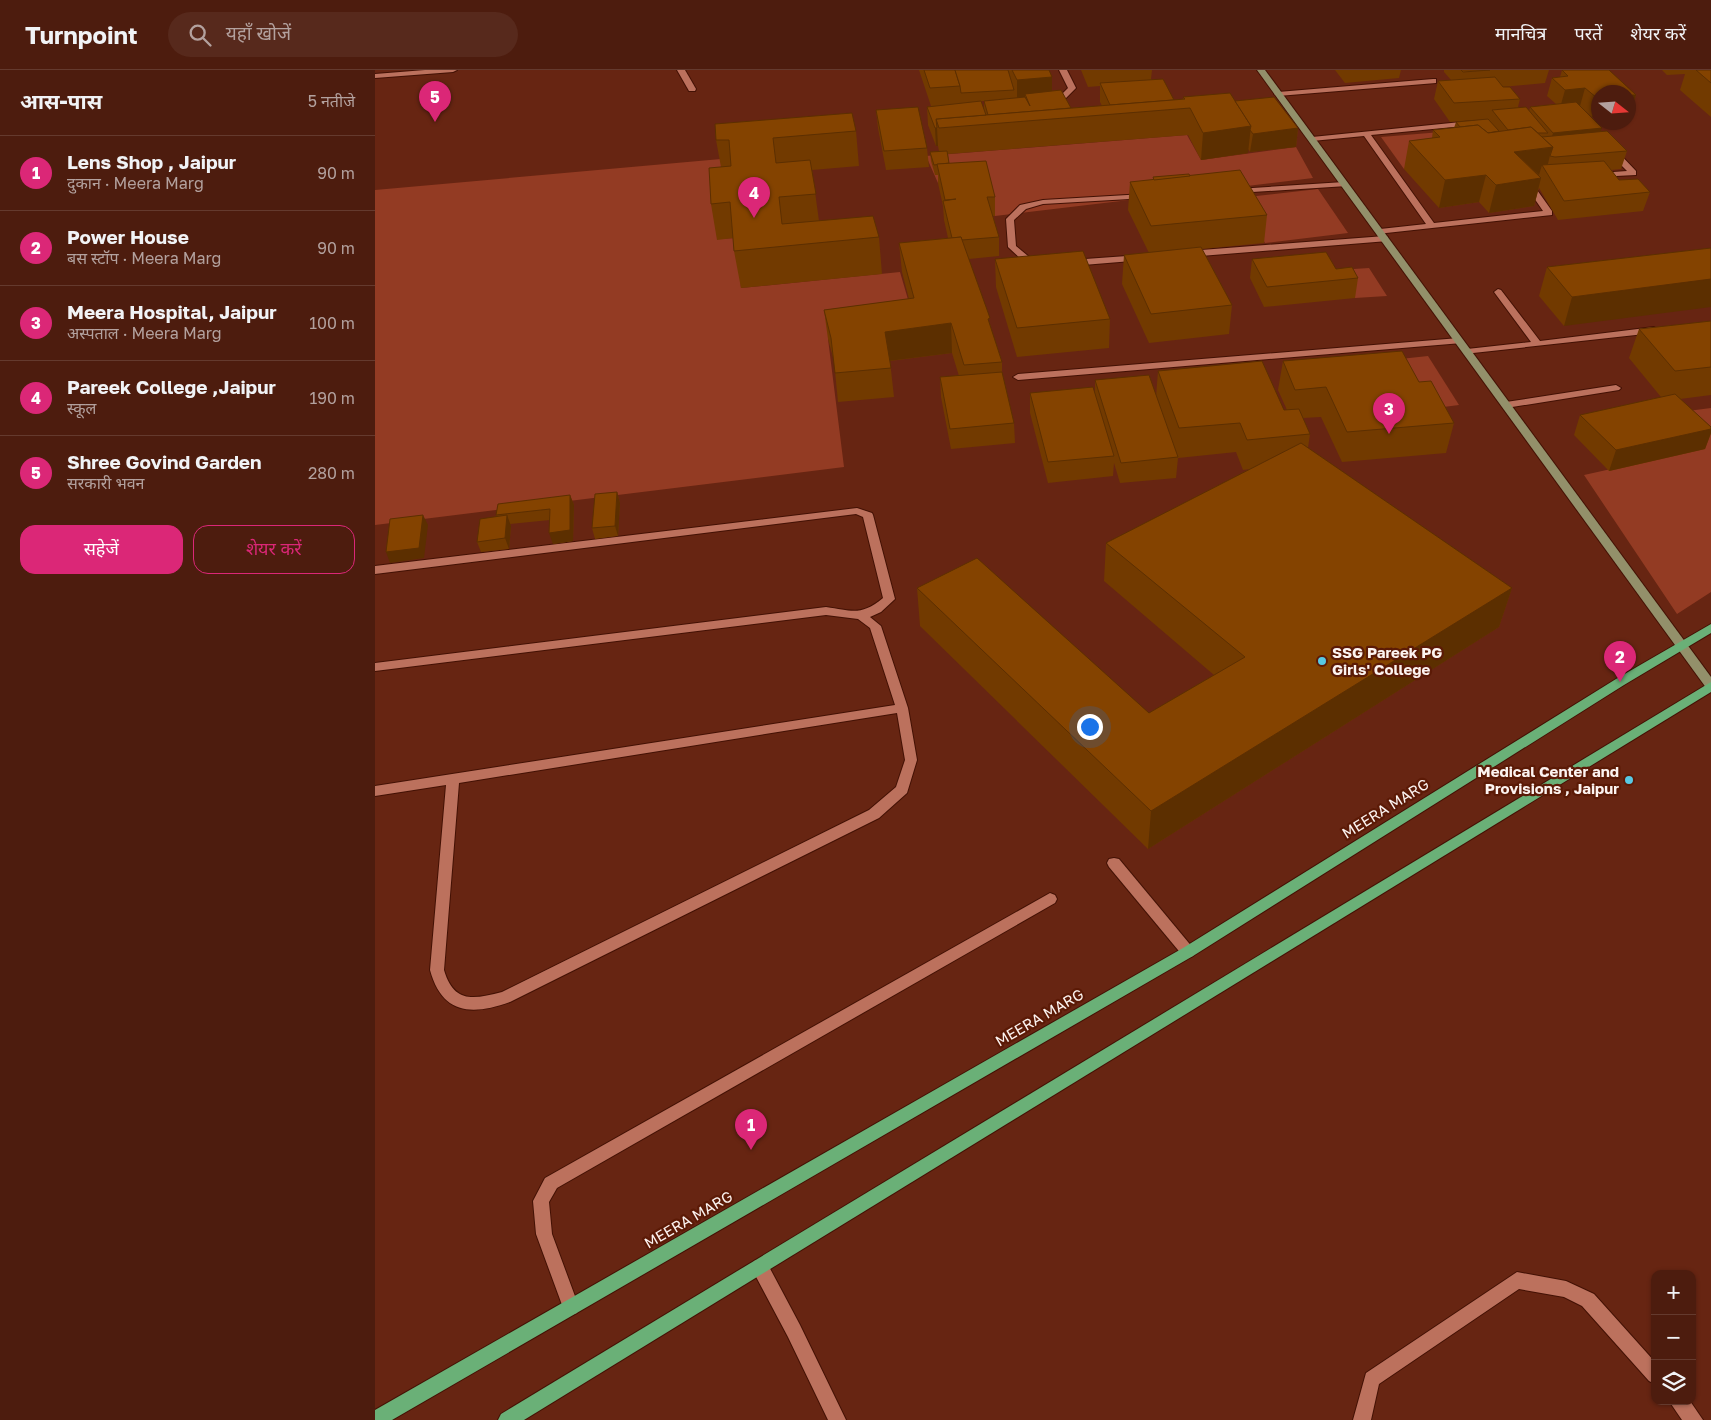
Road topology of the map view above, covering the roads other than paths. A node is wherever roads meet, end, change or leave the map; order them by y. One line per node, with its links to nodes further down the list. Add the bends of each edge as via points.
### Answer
1 (453, 70): 5 (street)
2 (681, 70): 7 (street)
3 (1063, 70): 9 (street, via 1072,88 1069,93 1060,99)
4 (1261, 70): 8 (street)
5 (375, 76)
6 (1433, 81): 8 (street)
7 (692, 89)
8 (1278, 94): 12 (street)
9 (1043, 102)
10 (1480, 122): 11 (street)
11 (1365, 134): 12 (street); 19 (street)
12 (1312, 139): 16 (street)
13 (1608, 146): 14 (street, via 1633,173)
14 (1594, 176)
15 (1536, 180): 19 (street, via 1526,180 1549,213)
16 (1344, 184): 17 (street); 20 (street)
17 (1227, 192)
18 (1149, 196): 24 (street, via 1043,202 1023,207 1010,219 1012,247 1025,258)
19 (1431, 225): 20 (street)
20 (1382, 236): 21 (street); 27 (street)
21 (1178, 255)
22 (1148, 257): 23 (street)
23 (1062, 263)
24 (1045, 264)
25 (1498, 292): 28 (street)
26 (1663, 328): 28 (street)
27 (1459, 341): 29 (street); 30 (street)
28 (1538, 344): 29 (street)
29 (1467, 352): 32 (street)
30 (1018, 377)
31 (1616, 388): 32 (street)
32 (1506, 405): 36 (street)
33 (375, 570): 34 (street, via 857,511 868,515 889,599)
34 (861, 616): 37 (street, via 826,611); 39 (street, via 875,626)
35 (1711, 628): 36 (main road, MEERA MARG)
36 (1681, 646): 38 (street); 44 (main road, MEERA MARG)
37 (375, 667)
38 (1711, 686): 45 (main road)
39 (901, 708): 40 (street); 40 (street, via 911,760 902,790 874,814 505,998 485,1003 460,1003 446,992 437,970)
40 (453, 780): 41 (street)
41 (375, 791)
42 (1114, 863): 44 (street)
43 (1050, 899): 46 (street, via 551,1183 541,1201 544,1234)
44 (1187, 952): 46 (main road, MEERA MARG)
45 (760, 1267): 50 (main road); 51 (street)
46 (571, 1307): 49 (main road, MEERA MARG)
47 (1651, 1371): 52 (street, via 1588,1300 1566,1289 1517,1280 1372,1379)
48 (1681, 1405): 53 (street)
49 (375, 1420)
50 (507, 1420)
51 (837, 1420)
52 (1362, 1420)
53 (1694, 1420)

